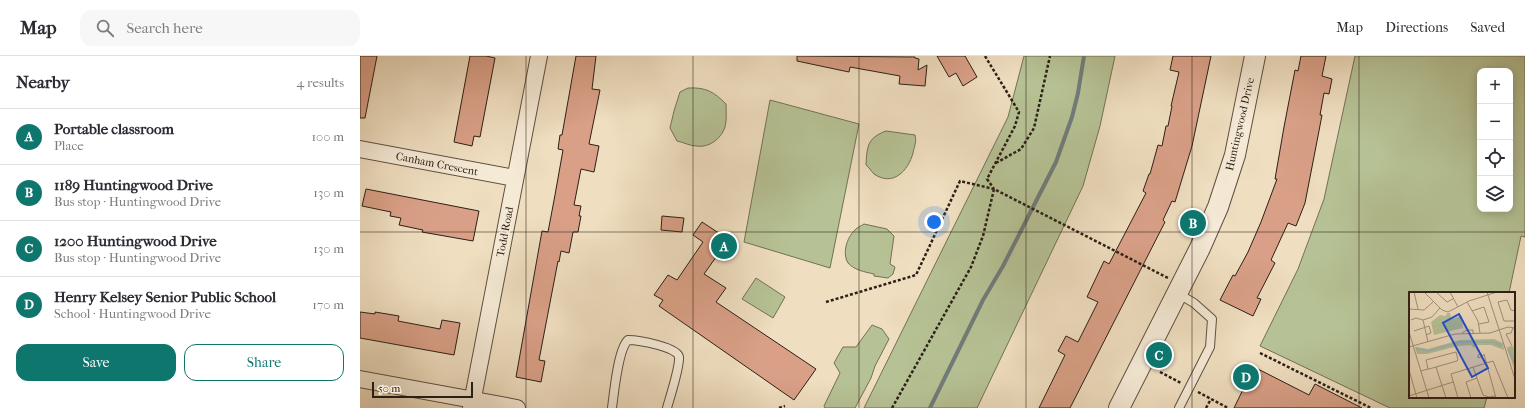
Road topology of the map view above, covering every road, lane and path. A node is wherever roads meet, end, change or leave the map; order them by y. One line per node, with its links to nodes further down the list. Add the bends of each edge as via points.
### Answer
1 (539, 56): 7 (street, Todd Road)
2 (985, 56): 6 (path, via 1019,112 1015,126)
3 (1050, 56): 6 (path, via 1034,128 1021,149)
4 (1255, 56): 9 (street, Huntingwood Drive, via 1235,155 1218,206 1200,248)
5 (360, 149): 7 (street, Canham Crescent)
6 (996, 164): 8 (path, via 987,180)
7 (514, 178): 14 (street, Todd Road)
8 (994, 189): 9 (path); 10 (path, via 960,181 916,275); 20 (path, via 983,236 971,267)
9 (1174, 286): 21 (street, Huntingwood Drive); 22 (lane, via 1212,319 1210,347)
10 (826, 302)
11 (1260, 353): 24 (path)
12 (360, 379): 14 (street)
13 (1211, 399): 23 (path)
14 (472, 404): 16 (street)
15 (785, 406): 19 (path)
16 (518, 408)
17 (612, 408): 18 (lane, via 624,344 628,340 677,352 679,357 675,380)
18 (667, 408)
19 (779, 408)
20 (892, 408)
21 (1119, 408)
22 (1179, 408)
23 (1206, 408)
24 (1371, 408)

